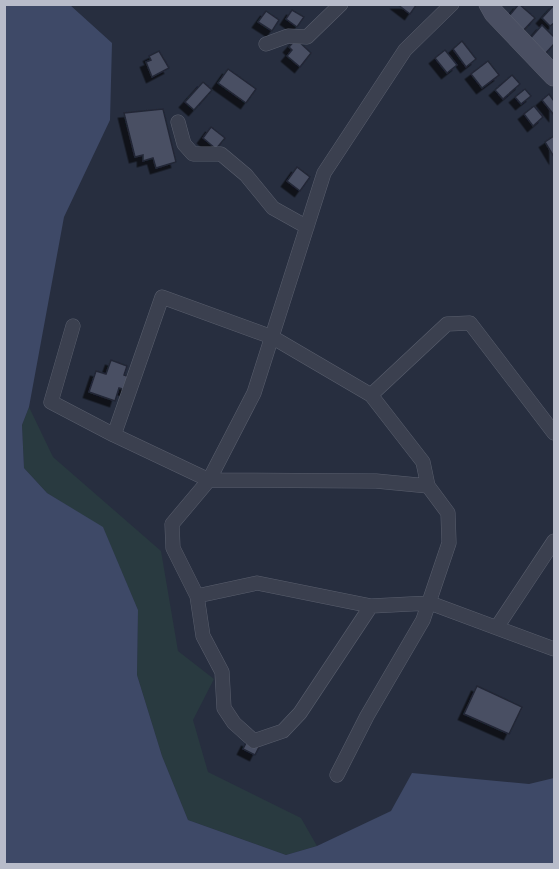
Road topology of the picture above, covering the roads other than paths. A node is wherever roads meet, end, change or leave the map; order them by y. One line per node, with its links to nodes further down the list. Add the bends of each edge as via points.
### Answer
1 (341, 4): 4 (street, via 307,37 288,36)
2 (452, 4): 7 (street, via 405,51 324,173)
3 (489, 4): 5 (street)
4 (266, 44)
5 (555, 76)
6 (178, 122): 7 (street, via 184,144 194,154 221,154 246,175 273,208)
7 (307, 227): 9 (street)
8 (73, 326): 12 (street, via 51,402)
9 (272, 337): 10 (street); 12 (street, via 162,297); 13 (street, via 255,393)
10 (371, 395): 11 (street, via 447,324 470,323); 14 (street, via 423,462)
11 (555, 433)
12 (114, 435): 13 (street)
13 (208, 480): 14 (street, via 376,481); 16 (street, via 172,524 173,548)
14 (428, 486): 17 (street, via 448,513 449,543)
15 (555, 542): 19 (street)
16 (197, 596): 18 (street, via 257,583); 18 (street, via 203,636 222,672 224,708 254,741 283,731 300,713)
17 (430, 603): 18 (street); 19 (street); 21 (street)
18 (371, 606)
19 (497, 627): 20 (street)
20 (555, 649)
21 (337, 775)

